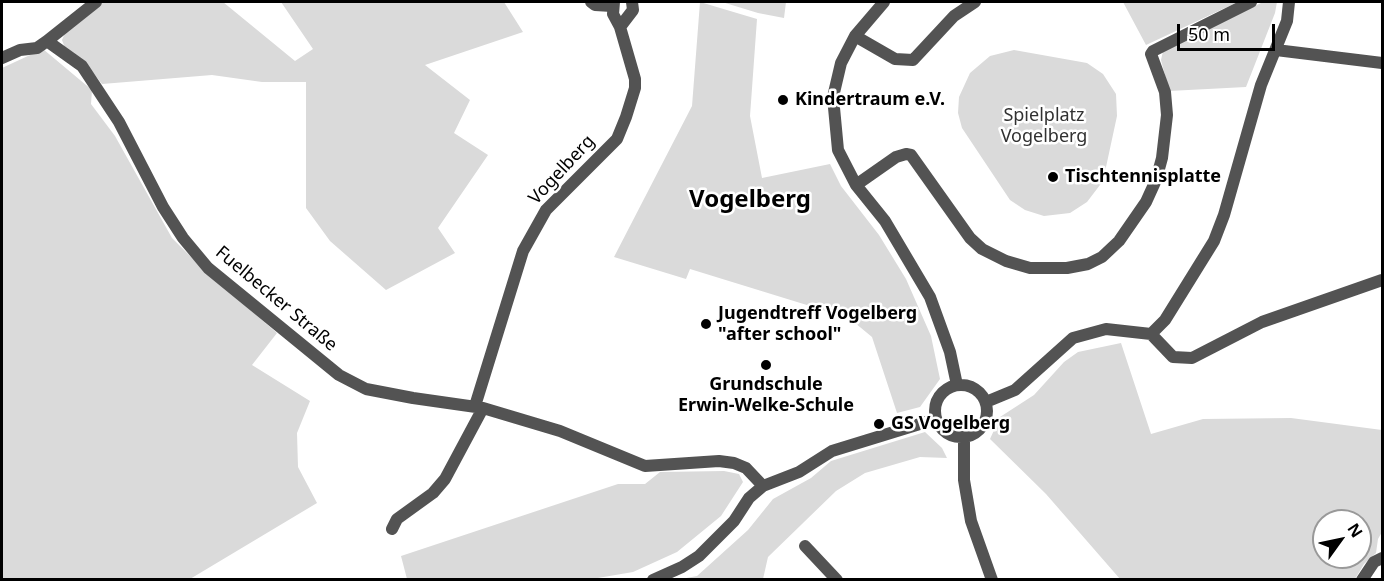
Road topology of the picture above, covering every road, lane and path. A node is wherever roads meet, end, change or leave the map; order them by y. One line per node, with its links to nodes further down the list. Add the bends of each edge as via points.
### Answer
1 (96, 2): 11 (street)
2 (591, 2): 8 (street, Vogelberg)
3 (632, 2): 9 (street, via 633,10)
4 (884, 2): 10 (street)
5 (975, 2): 10 (street, via 954,16 913,60 895,59)
6 (1251, 2): 15 (street, via 1151,54 1165,92 1167,115 1156,180 1119,241 1088,264 1030,268 982,249 911,155 896,158)
7 (1289, 2): 12 (street, via 1287,21)
8 (613, 4): 9 (street, Vogelberg, via 613,14)
9 (621, 27): 20 (street, Vogelberg, via 635,79 626,117 617,139 546,210 523,251)
10 (855, 36): 15 (street, via 841,63 833,112 838,150)
11 (46, 41): 13 (street, via 37,48); 20 (street, Fuelbecker Straße, via 82,66 183,238 208,268 266,318 339,375 366,388)
12 (1276, 50): 14 (street); 17 (street, via 1261,85 1214,241 1165,320)
13 (2, 58)
14 (1383, 63)
15 (856, 185): 18 (street, via 891,230 930,297)
16 (1383, 280): 17 (street, via 1262,322 1192,358 1173,357)
17 (1151, 334): 19 (street, via 1106,329 1073,338 1015,390)
18 (957, 385): 19 (street, via 971,387); 21 (street, via 948,388 937,402)
19 (986, 402): 22 (street, via 983,426)
20 (479, 407): 23 (street, Fuelbecker Straße, via 560,431 645,466 734,463 746,468); 24 (street, via 445,479 433,493 397,519)
21 (936, 420): 22 (street, via 946,433); 23 (street, via 832,451 799,472)
22 (964, 437): 29 (street, via 964,480 971,521)
23 (763, 486): 27 (street, via 699,556)
24 (392, 529)
25 (805, 546): 28 (street)
26 (1383, 558): 30 (street, via 1374,562)
27 (652, 579)
28 (837, 579)
29 (992, 579)
30 (1362, 579)

